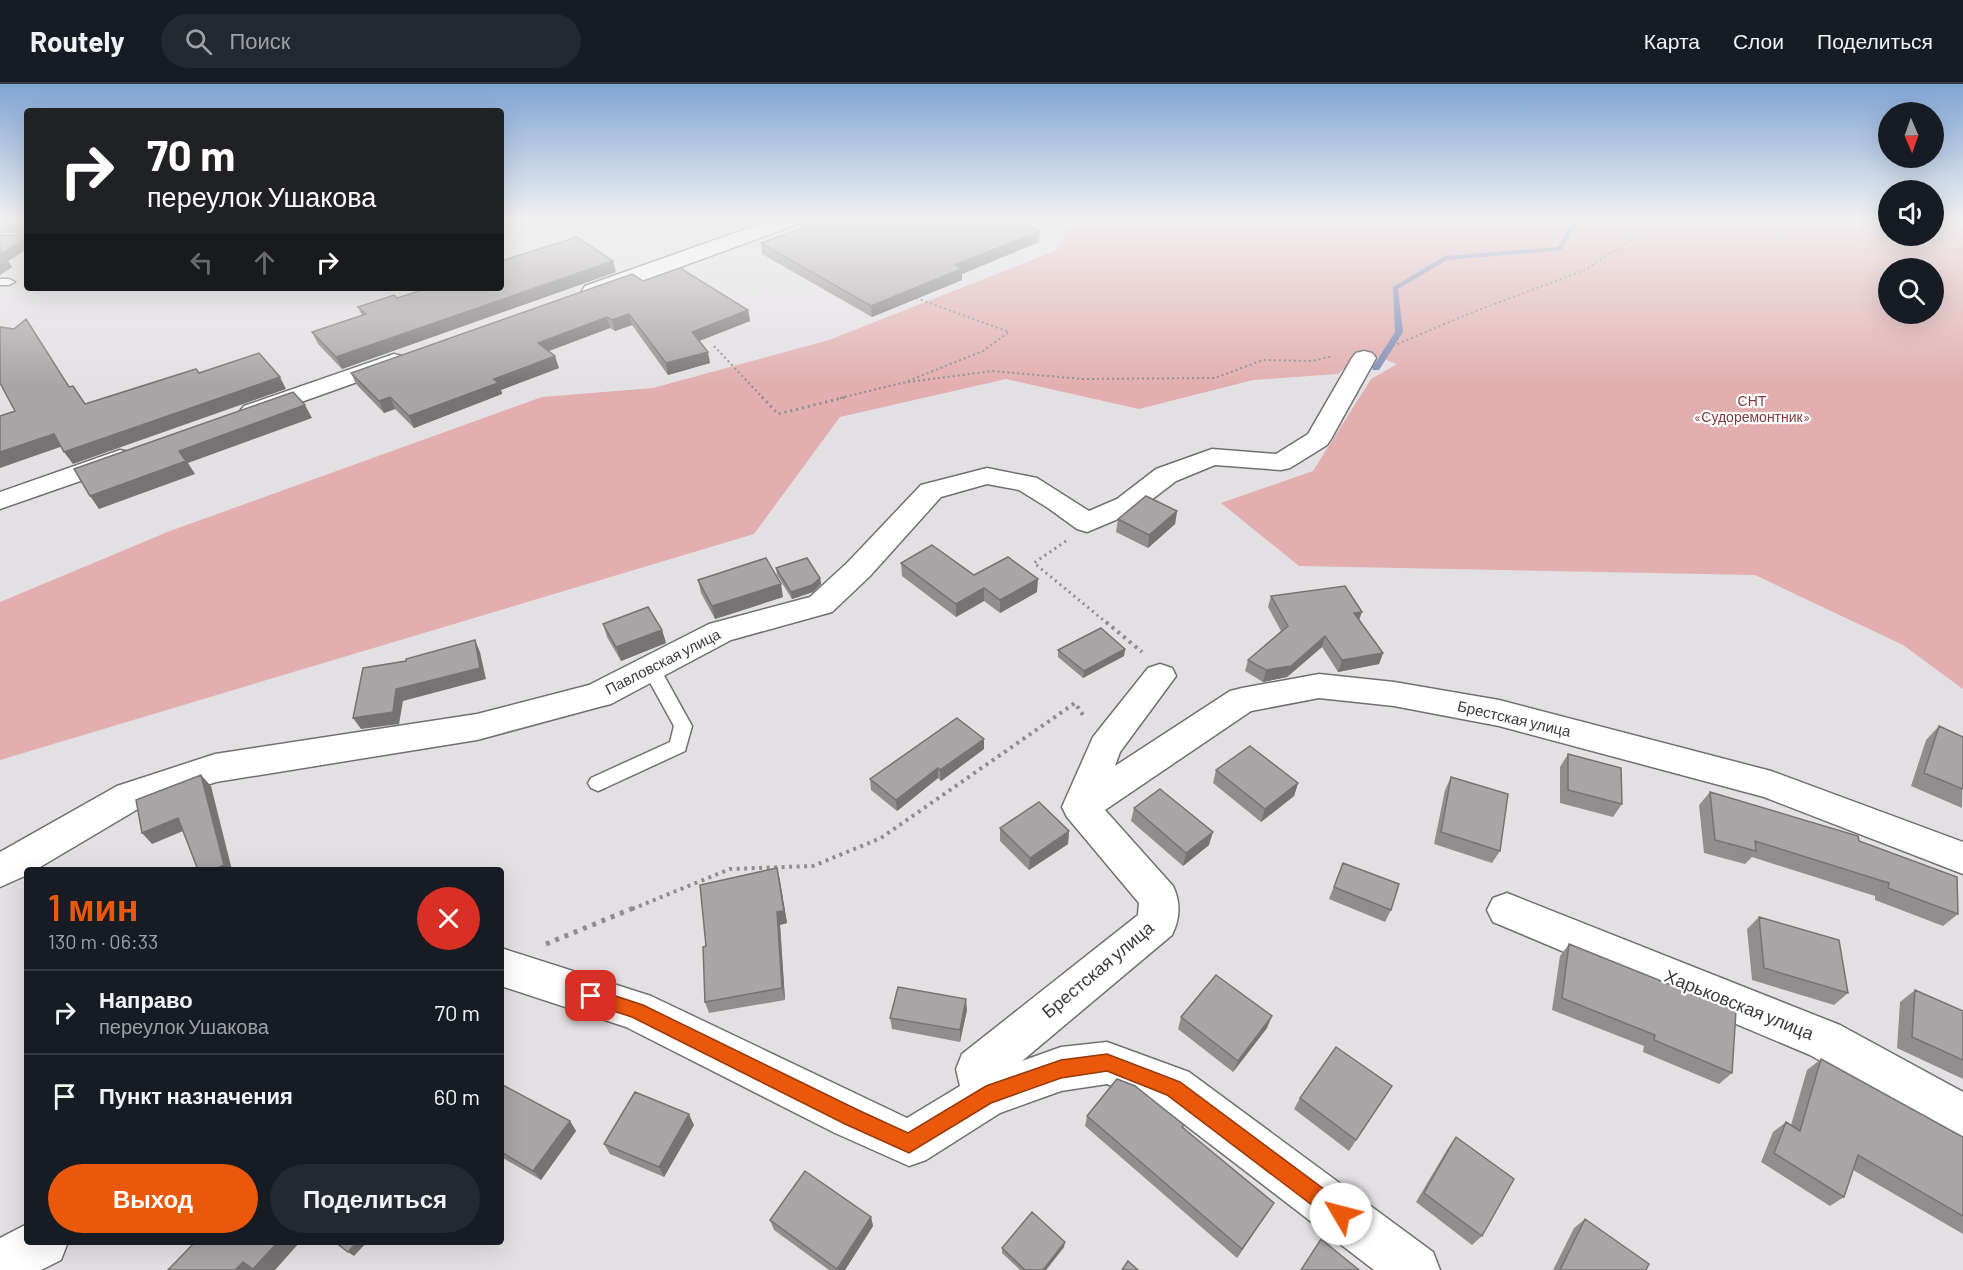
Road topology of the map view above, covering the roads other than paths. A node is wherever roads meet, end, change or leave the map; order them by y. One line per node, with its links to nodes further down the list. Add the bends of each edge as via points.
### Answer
1 (636, 275): 2 (street)
2 (575, 297)
3 (417, 353): 5 (street)
4 (1364, 358): 8 (street, Павловская улица, via 1318,440 1281,462 1212,457 1166,475 1127,505 1087,523 1027,484 987,476 931,491 821,605 720,632)
5 (237, 417)
6 (147, 449): 7 (street)
7 (0, 501)
8 (651, 668): 10 (lane, via 683,726 678,746); 13 (street, Павловская улица, via 599,695 477,727 214,768 130,796)
9 (1160, 676): 11 (street, via 1105,746)
10 (598, 783)
11 (1080, 807): 12 (street, Брестская улица, via 1242,700 1319,686 1394,694 1498,713 1771,785); 16 (street, Брестская улица, via 1159,898 1158,923 978,1069)
12 (1963, 858)
13 (0, 871)
14 (1507, 910): 17 (street, Харьковская улица, via 1825,1040)
15 (504, 968): 16 (street, via 636,1010 909,1143)
16 (986, 1096): 20 (street, via 1061,1069 1107,1063 1173,1088)
17 (1963, 1117)
18 (37, 1245): 19 (street)
19 (0, 1265)
20 (1415, 1270)

